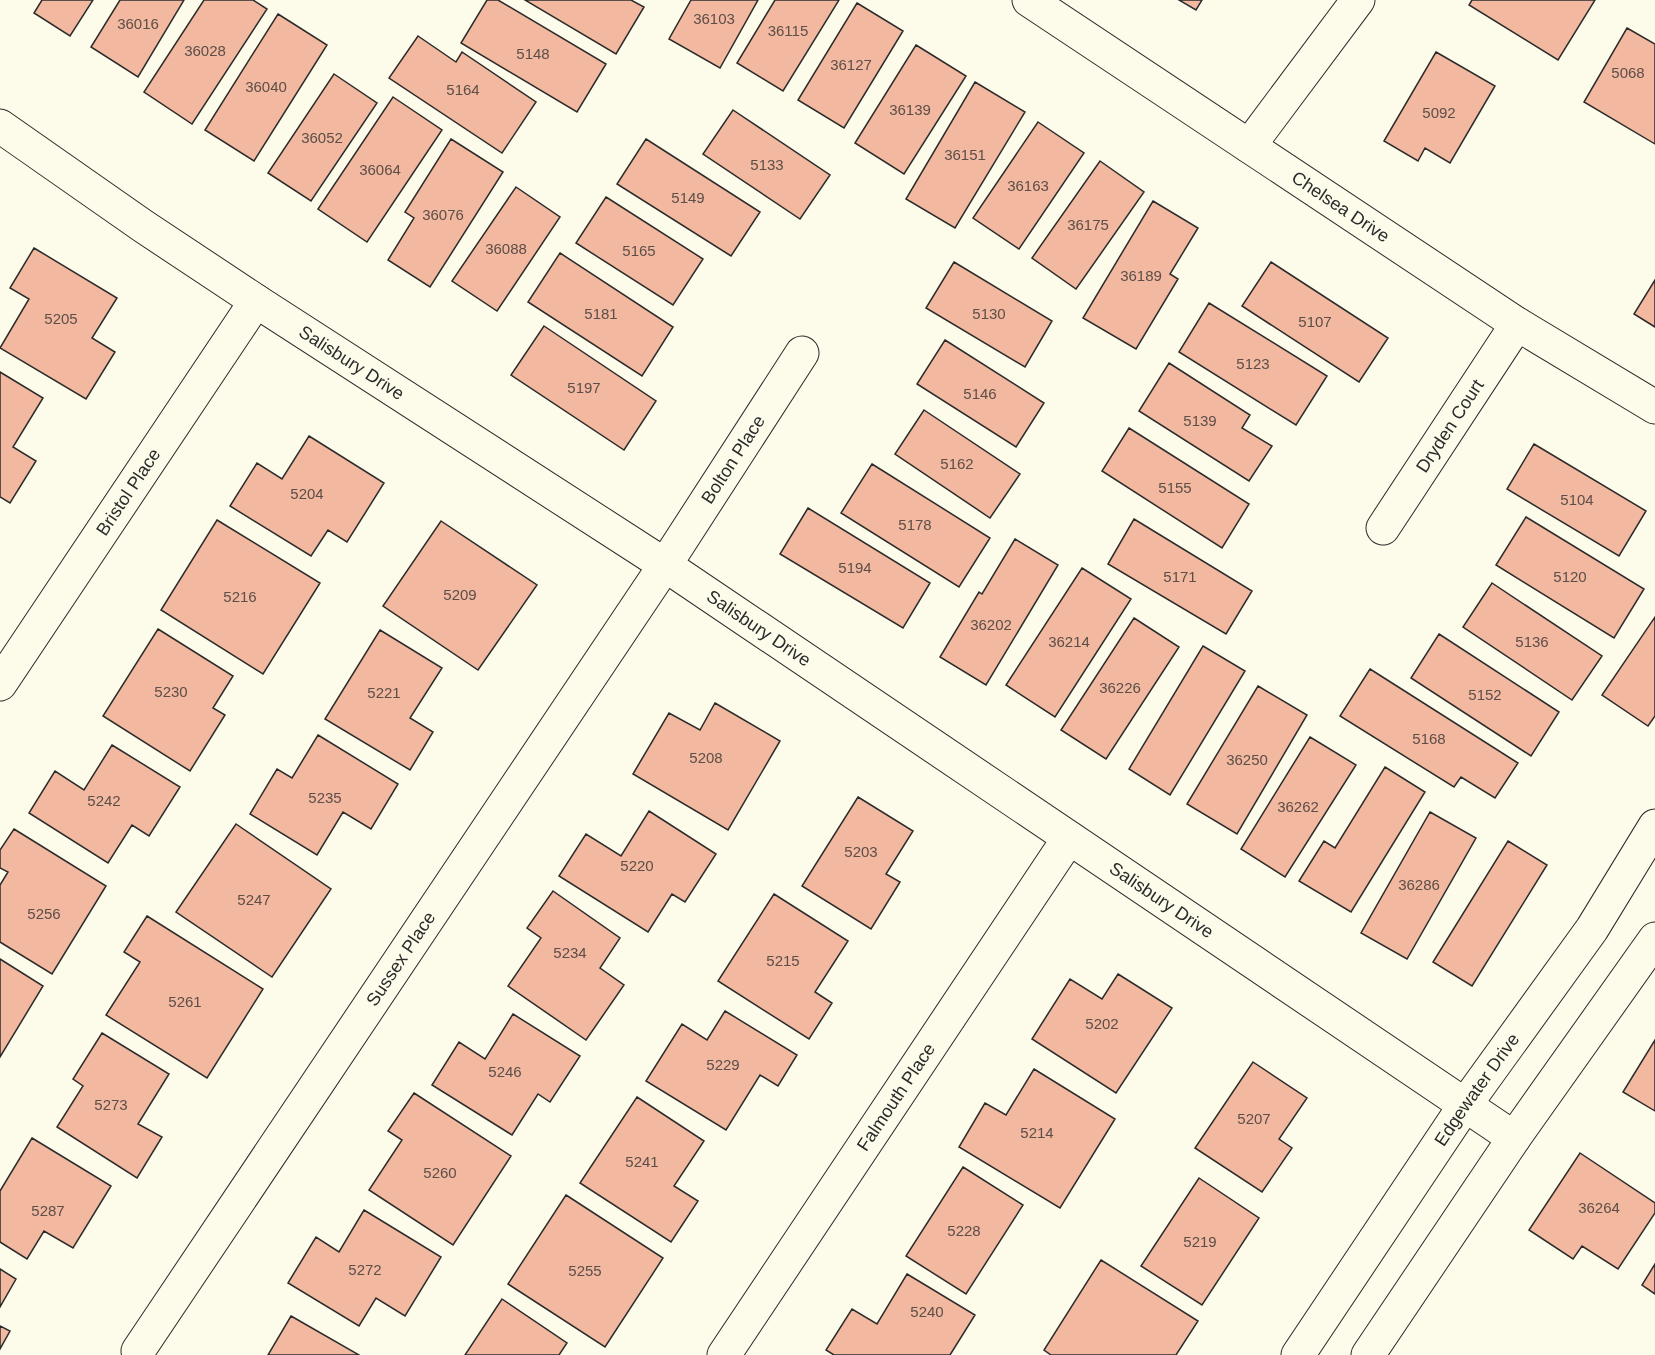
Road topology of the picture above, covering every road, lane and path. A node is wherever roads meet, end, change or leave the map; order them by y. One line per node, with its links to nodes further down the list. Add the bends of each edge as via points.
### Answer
1 (1029, 0): 4 (street, Chelsea Drive)
2 (1358, 0): 4 (street)
3 (0, 126): 5 (street, Salisbury Drive)
4 (1249, 146): 6 (street, Chelsea Drive)
5 (256, 301): 10 (street, Salisbury Drive); 11 (street, Bristol Place)
6 (1517, 324): 8 (street, Chelsea Drive); 9 (street, Dryden Court)
7 (802, 353): 10 (street, Bolton Place)
8 (1655, 408)
9 (1383, 528)
10 (666, 565): 13 (street, Salisbury Drive); 17 (street, Sussex Place)
11 (0, 684)
12 (1655, 826): 15 (street, Edgewater Drive, via 1592,929)
13 (1069, 838): 15 (street, Salisbury Drive); 18 (street, Falmouth Place)
14 (1655, 939): 16 (street)
15 (1465, 1105): 16 (street, Salisbury Drive); 19 (street, Edgewater Drive)
16 (1514, 1138): 20 (street)
17 (138, 1351)
18 (724, 1355)
19 (1298, 1355)
20 (1368, 1355)

